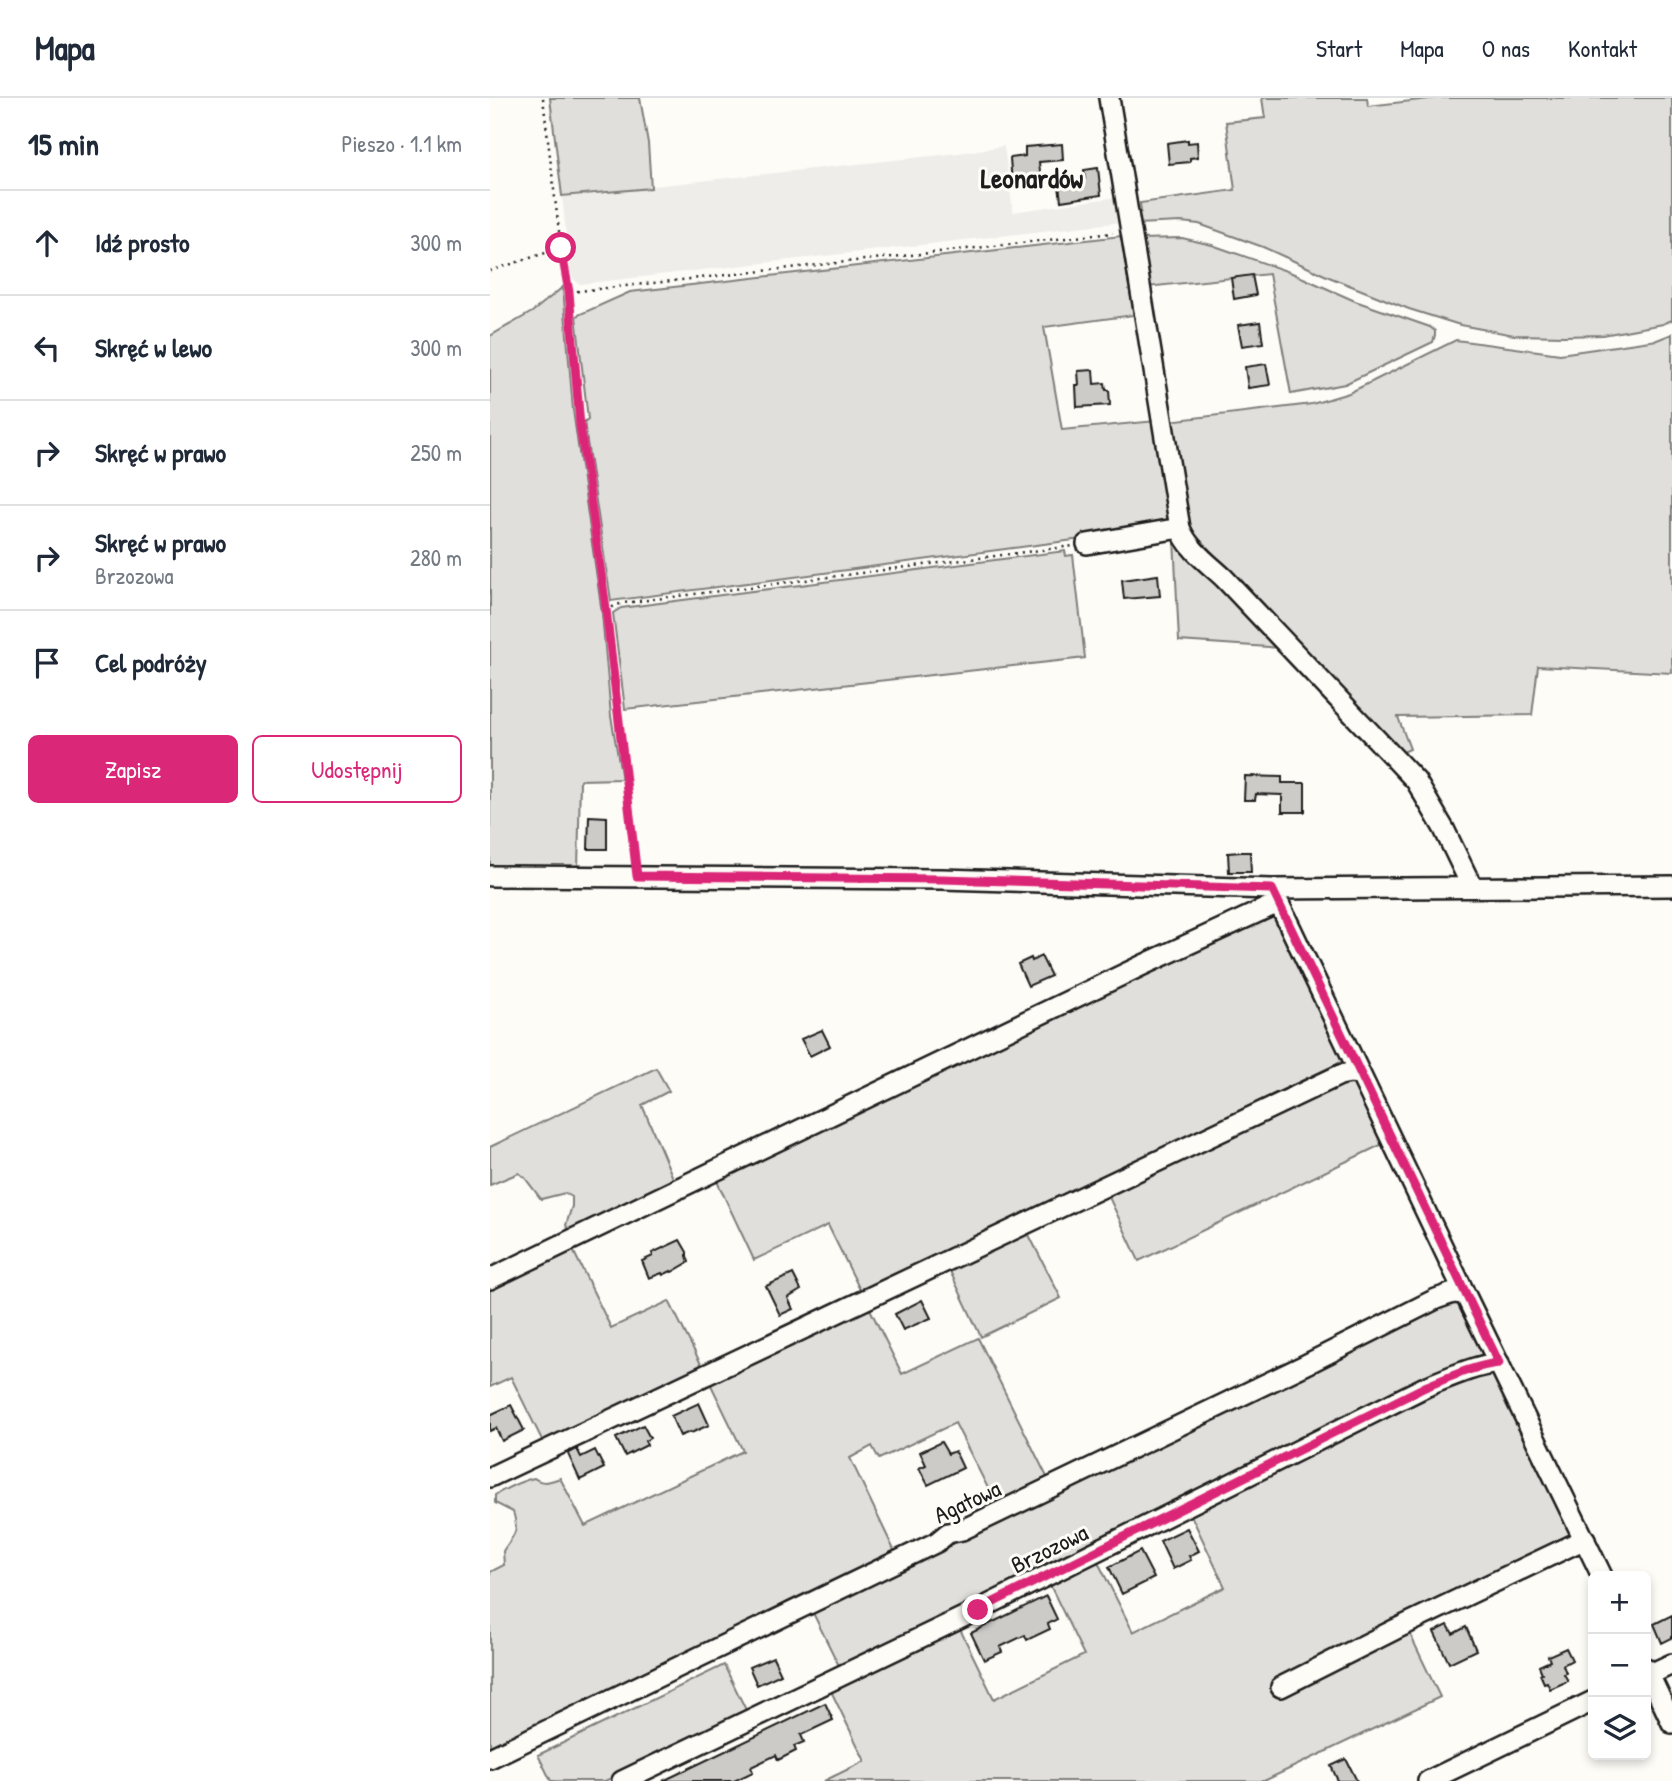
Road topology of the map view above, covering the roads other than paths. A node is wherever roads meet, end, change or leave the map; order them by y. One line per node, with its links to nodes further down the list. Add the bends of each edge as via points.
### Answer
1 (1109, 98): 2 (street)
2 (1180, 528): 3 (street); 6 (street, via 1192,548 1416,781)
3 (1087, 544)
4 (490, 876): 7 (street, via 942,879)
5 (1672, 886): 6 (street)
6 (1472, 887): 7 (street)
7 (1275, 896): 8 (street); 9 (street, via 1143,965)
8 (1360, 1074): 10 (street); 12 (street, via 1340,1075)
9 (490, 1279)
10 (1465, 1294): 11 (street); 21 (street, Agatowa, via 1436,1299)
11 (1499, 1363): 13 (street); 22 (street, Brzozowa, via 1425,1387)
12 (490, 1477)
13 (1585, 1539): 14 (street); 18 (street)
14 (1600, 1571)
15 (1672, 1664): 16 (street)
16 (1651, 1672)
17 (1651, 1681): 20 (street)
18 (1281, 1687)
19 (1588, 1704): 23 (street)
20 (1672, 1723)
21 (490, 1758)
22 (622, 1781)
23 (1428, 1781)

